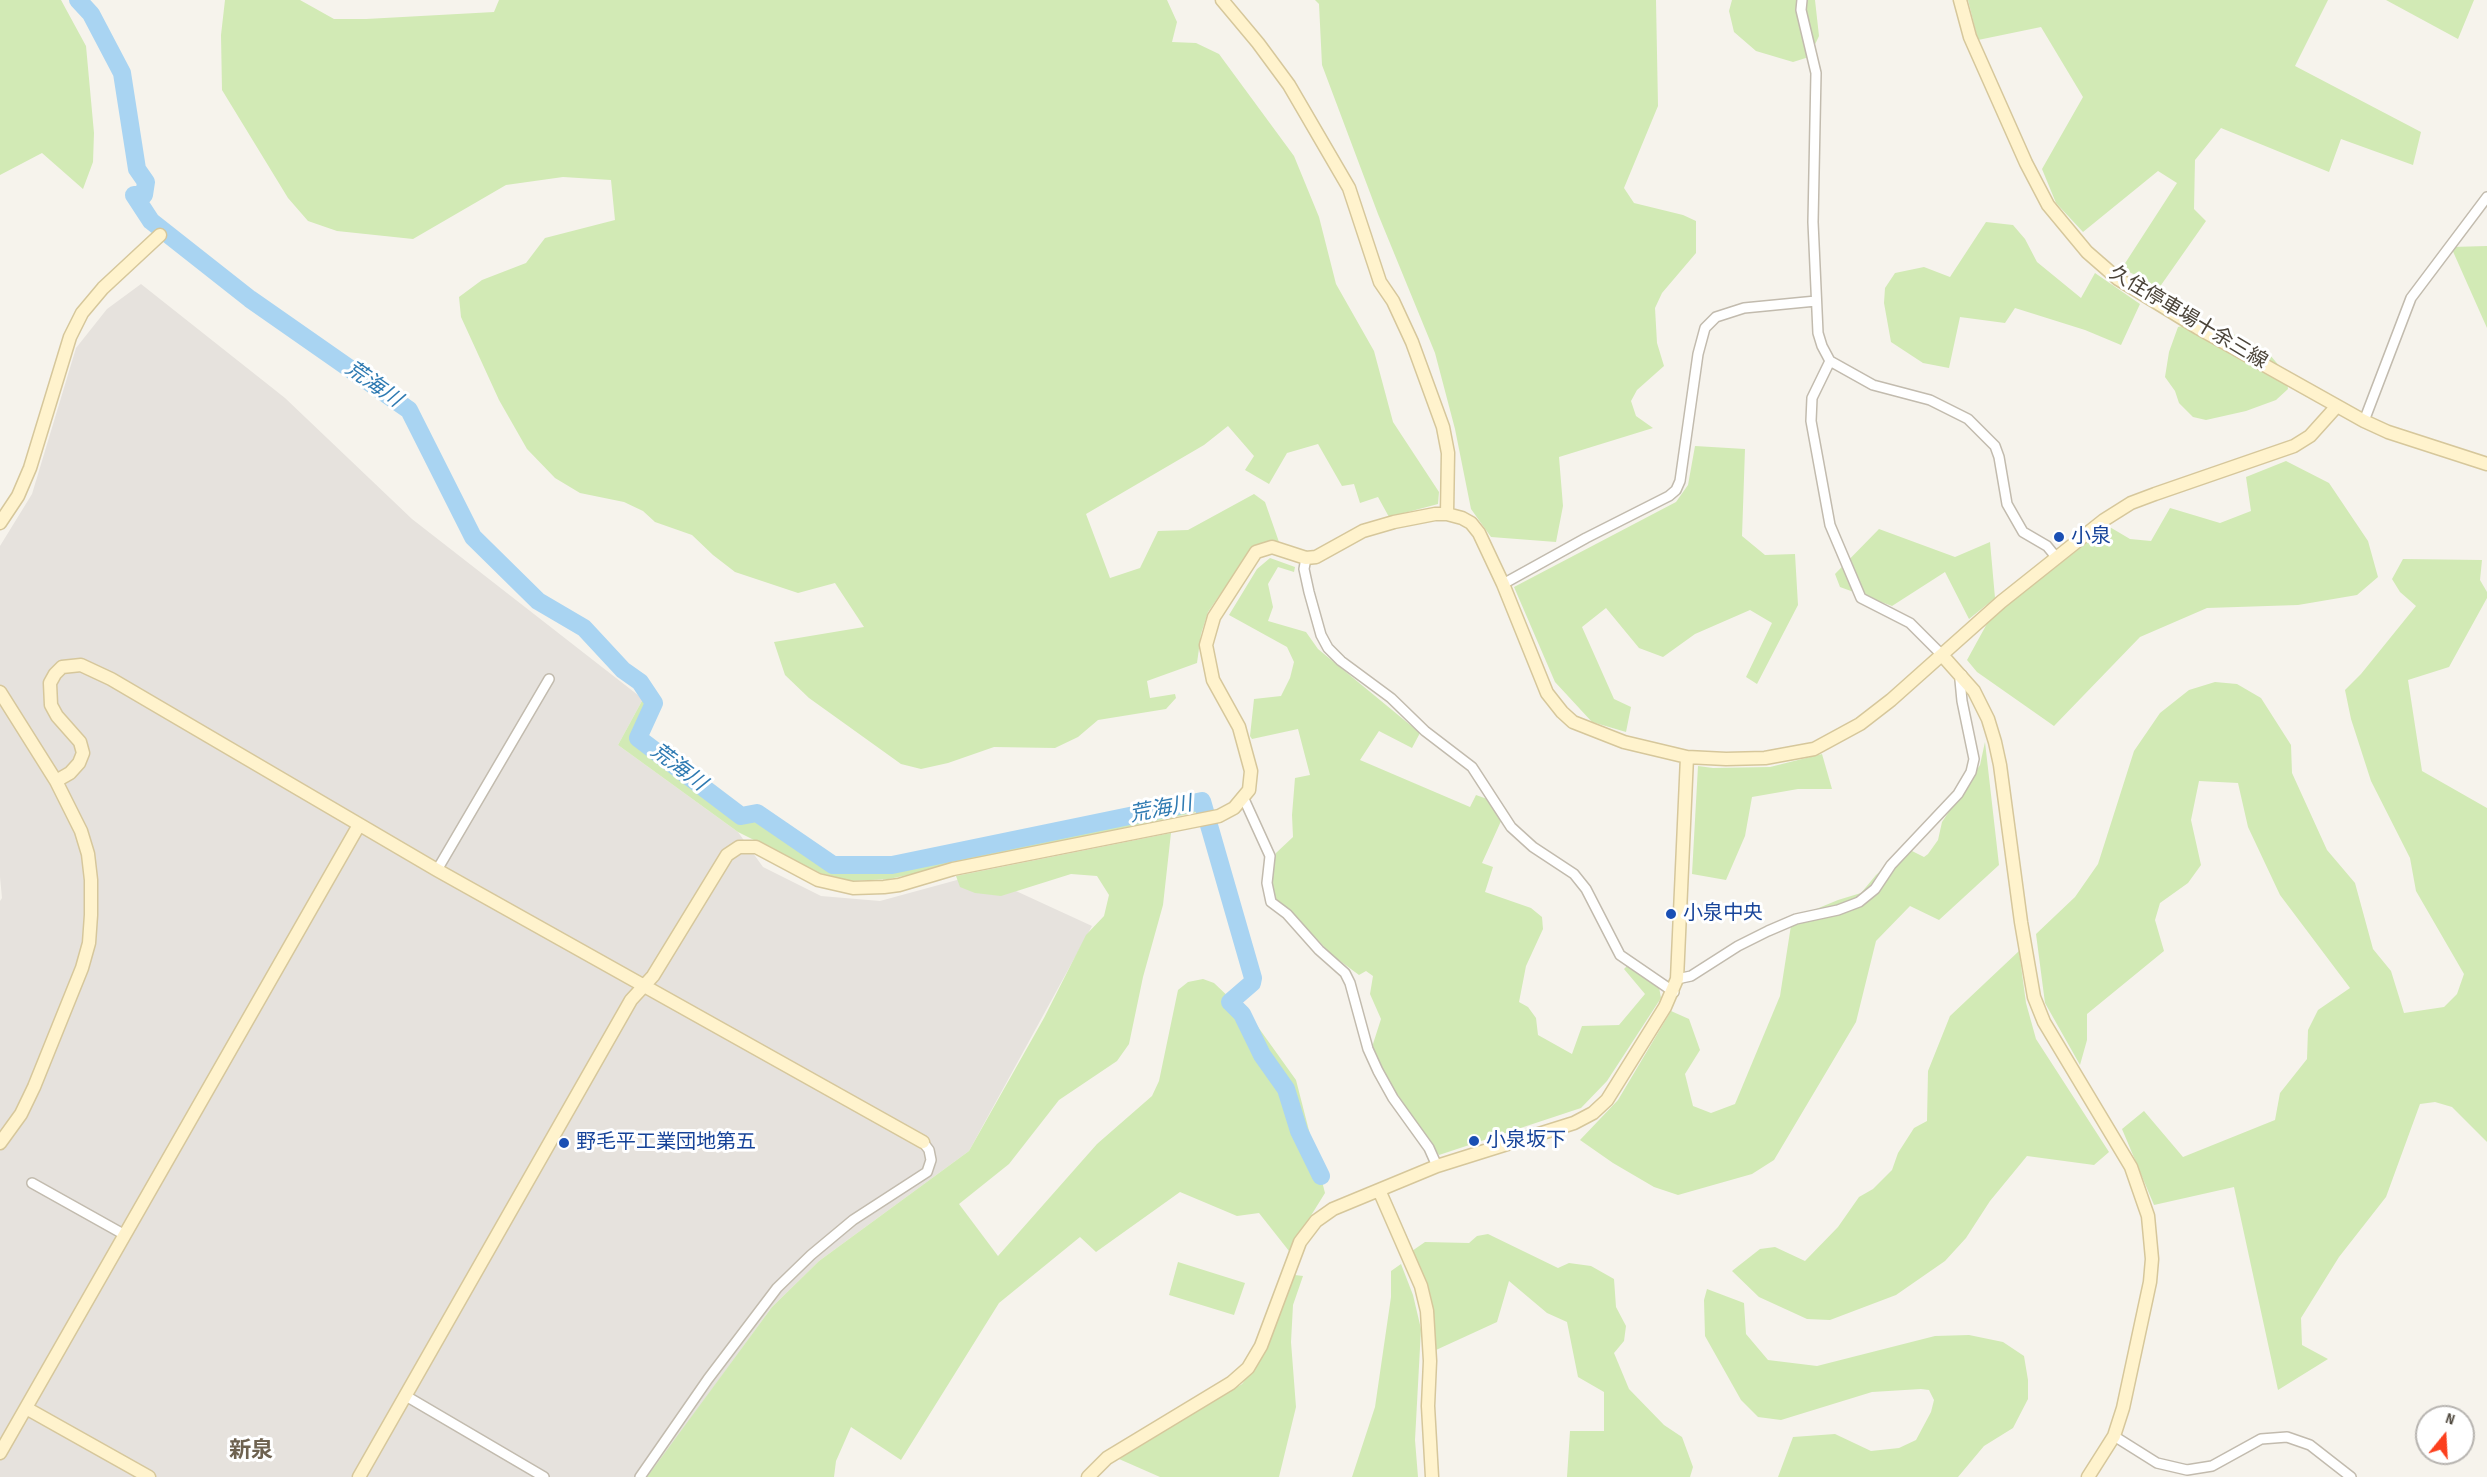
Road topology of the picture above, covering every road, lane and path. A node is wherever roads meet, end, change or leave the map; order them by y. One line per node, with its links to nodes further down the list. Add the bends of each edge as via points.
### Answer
1 (1222, 0): 11 (street, via 1289,85 1349,188 1380,282 1412,342 1443,427 1448,453)
2 (1802, 0): 6 (street, via 1816,73)
3 (1960, 0): 8 (street, 久住停車場十余三線, via 1970,37 2026,163 2048,205 2087,252 2118,279)
4 (2487, 197): 9 (street, via 2410,298)
5 (160, 235): 12 (street, via 82,313 70,337 30,468)
6 (1816, 301): 7 (street, via 1818,333); 15 (street, via 1744,308 1716,317 1705,328 1698,354 1676,490)
7 (1830, 361): 13 (street, via 1873,385 1930,400 1968,419 1995,446 2007,504 2023,532); 16 (street, via 1812,398 1811,421 1830,525 1861,598 1910,623)
8 (2337, 406): 9 (street, 久住停車場十余三線); 13 (street, via 2310,436 2294,446 2131,503)
9 (2364, 421): 10 (street, 久住停車場十余三線)
10 (2487, 464)
11 (1447, 514): 14 (street, via 1363,531 1316,557); 15 (street, via 1462,518 1475,528)
12 (0, 523)
13 (2056, 556): 16 (street)
14 (1306, 558): 22 (street, via 1272,548 1256,552 1214,617 1206,637 1213,680 1239,727 1251,771); 27 (street, via 1309,592 1328,648 1472,766 1511,827 1574,874 1586,888 1620,955)
15 (1503, 584): 20 (street, via 1547,693 1562,712 1574,722 1624,742)
16 (1942, 655): 17 (street); 20 (street, via 1860,724 1814,749 1765,758)
17 (1962, 675): 25 (street, via 1962,701 1974,759 1971,772 1958,794 1891,865 1875,889 1859,902 1768,931 1691,976); 36 (street, via 1982,705 1999,757 2034,997 2044,1022 2131,1167 2148,1215 2150,1282)
18 (549, 679): 24 (street)
19 (0, 692): 21 (street)
20 (1687, 757): 25 (street)
21 (56, 781): 23 (street, via 70,773 83,753 80,742 51,705 50,683 62,667 81,665); 29 (street, via 81,831 88,855 89,943 34,1087)
22 (1244, 798): 26 (street, via 1219,816 953,869 884,888 853,888 818,880 756,847 740,847 727,855 653,976); 30 (street, via 1270,856 1267,883 1271,902 1345,973 1378,1071)
23 (359, 825): 24 (street); 33 (street)
24 (437, 870): 26 (street)
25 (1677, 979): 27 (street)
26 (642, 985): 28 (street); 34 (street)
27 (1674, 992): 30 (street, via 1621,1081 1593,1113 1574,1123)
28 (923, 1142): 41 (street, via 931,1160 927,1172 853,1220 777,1288)
29 (0, 1143)
30 (1437, 1166): 32 (street)
31 (32, 1183): 33 (street)
32 (1379, 1190): 42 (street, via 1333,1209 1316,1221 1300,1242 1261,1346 1248,1368 1231,1383 1107,1458); 43 (street, via 1421,1286 1427,1311)
33 (125, 1236): 35 (street)
34 (406, 1396): 39 (street); 40 (street)
35 (26, 1408): 37 (street); 38 (street)
36 (2114, 1436): 44 (street); 45 (street, via 2157,1463 2187,1470 2212,1466 2261,1439 2294,1438)
37 (0, 1453)
38 (149, 1477)
39 (359, 1477)
40 (544, 1477)
41 (640, 1477)
42 (1088, 1477)
43 (1432, 1477)
44 (2088, 1477)
45 (2351, 1477)

